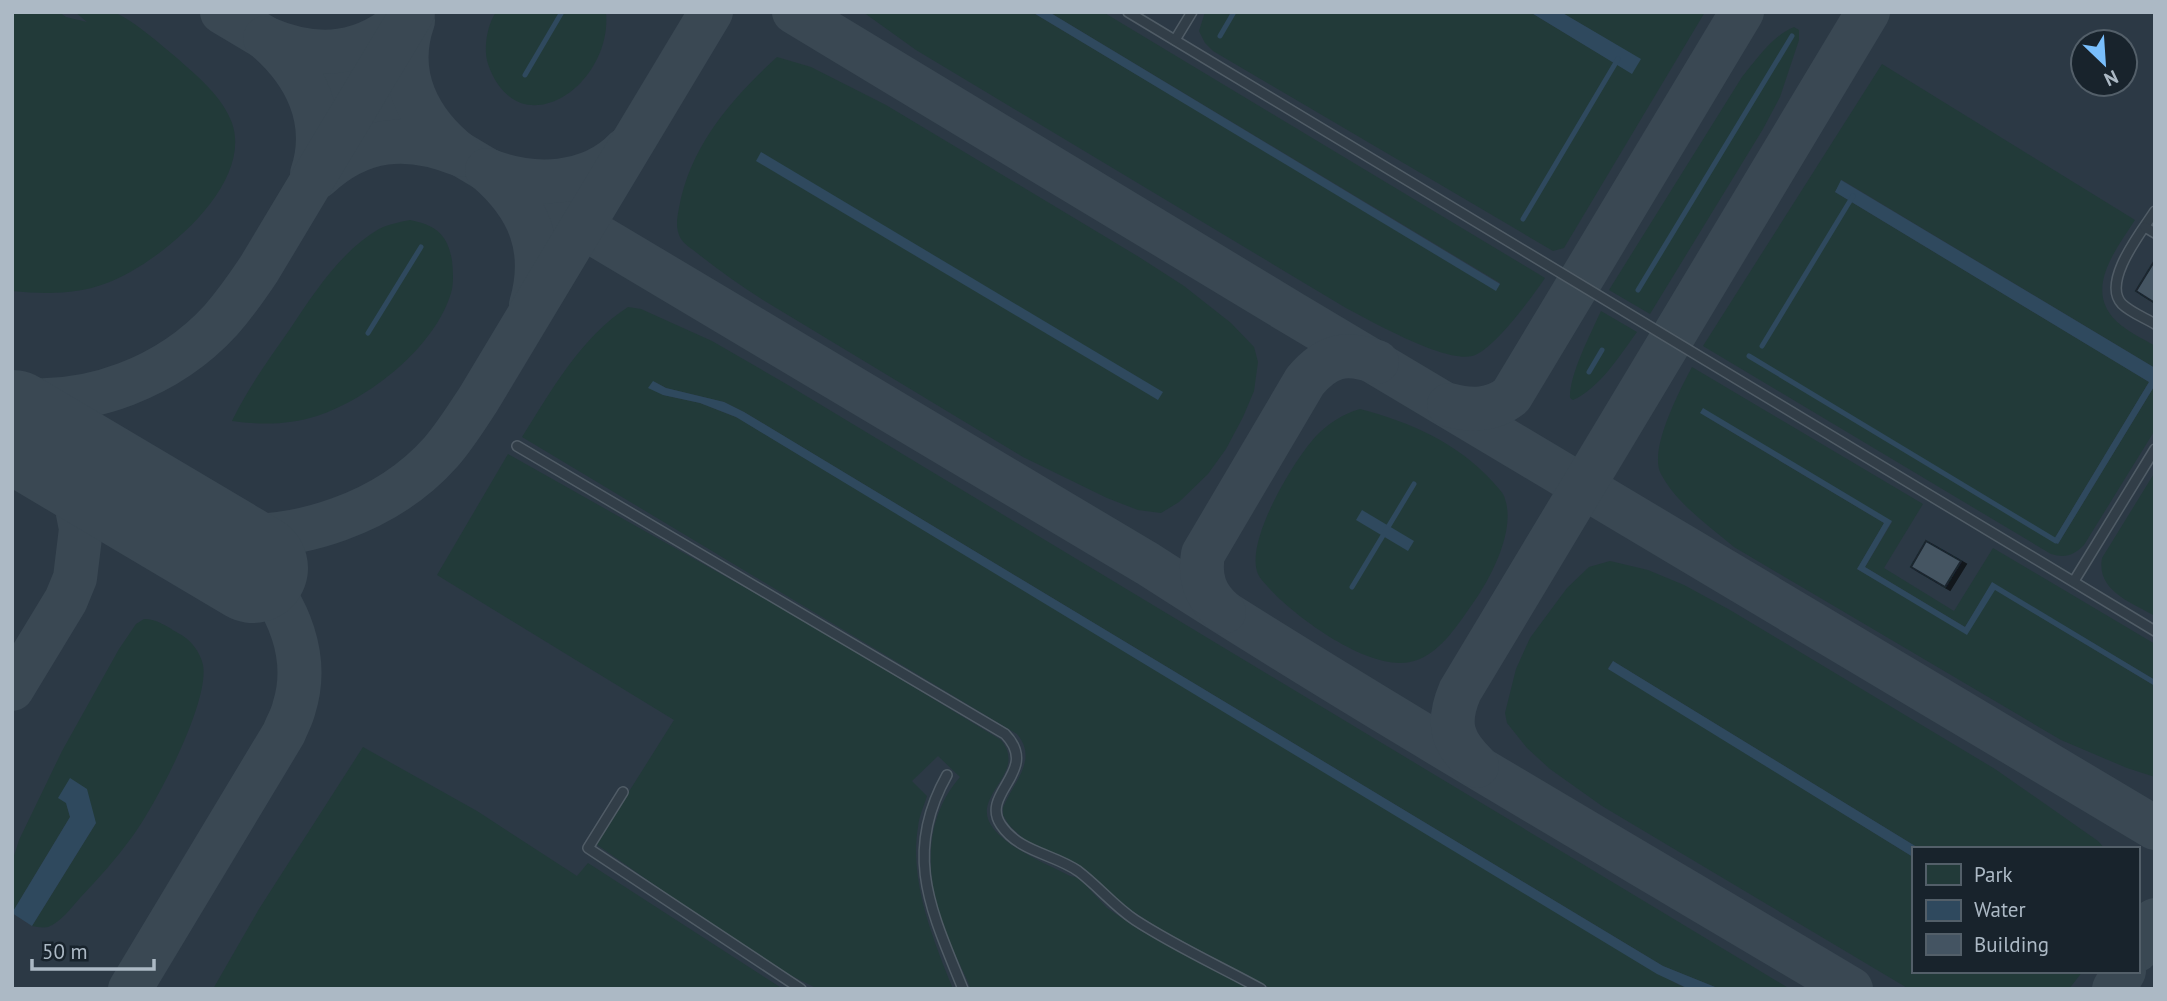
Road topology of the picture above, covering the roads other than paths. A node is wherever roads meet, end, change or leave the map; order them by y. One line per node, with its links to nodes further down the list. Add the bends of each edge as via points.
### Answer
1 (1128, 12): 3 (lane)
2 (1192, 12): 3 (lane)
3 (1175, 40): 10 (lane)
4 (2155, 211): 5 (lane)
5 (2145, 227): 6 (lane); 7 (lane, via 2115,286 2121,303)
6 (2155, 233)
7 (2155, 324)
8 (517, 446): 16 (lane, via 1005,734 1014,745 1017,761 996,807 996,817 1007,833 1077,871 1135,920)
9 (2155, 449): 10 (lane)
10 (2074, 582): 11 (lane)
11 (2155, 631)
12 (947, 775): 15 (lane, via 926,824 925,877 933,916)
13 (623, 792): 14 (lane, via 587,848)
14 (801, 989)
15 (963, 989)
16 (1261, 989)

